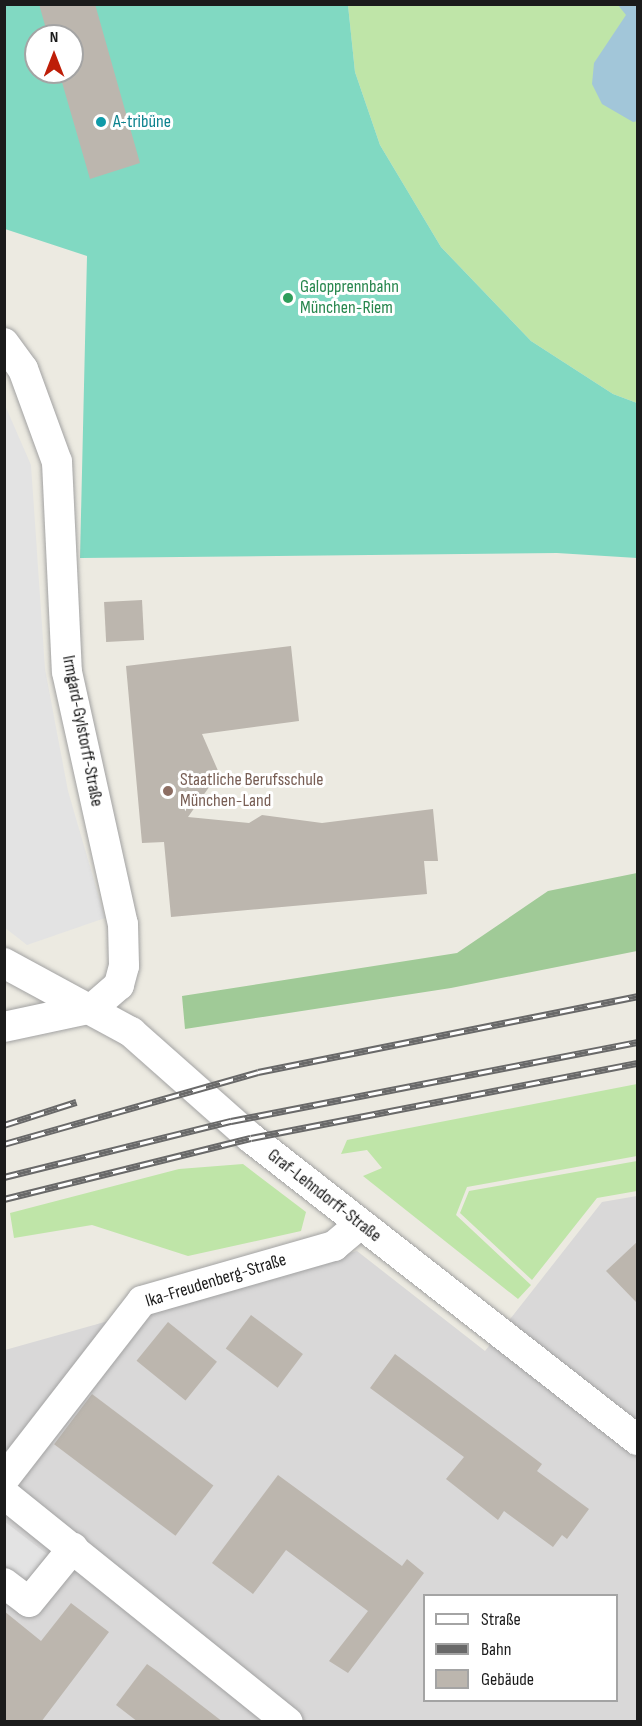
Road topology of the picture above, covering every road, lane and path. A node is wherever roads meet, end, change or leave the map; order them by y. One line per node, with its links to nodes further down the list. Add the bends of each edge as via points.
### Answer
1 (4, 343): 3 (street, Irmgard-Gylstorff-Straße, via 22,369 57,462 67,672 123,924 124,966 119,984)
2 (4, 963): 3 (street, Graf-Lehndorff-Straße)
3 (93, 1008): 4 (street); 5 (street, Graf-Lehndorff-Straße, via 131,1032 250,1138)
4 (4, 1027)
5 (359, 1225): 6 (street, Graf-Lehndorff-Straße); 7 (street, Ika-Freudenberg-Straße, via 334,1246 142,1301)
6 (638, 1440)
7 (4, 1479)
8 (4, 1494): 9 (street)
9 (73, 1548): 10 (street, via 29,1602); 11 (street)
10 (4, 1583)
11 (288, 1722)

